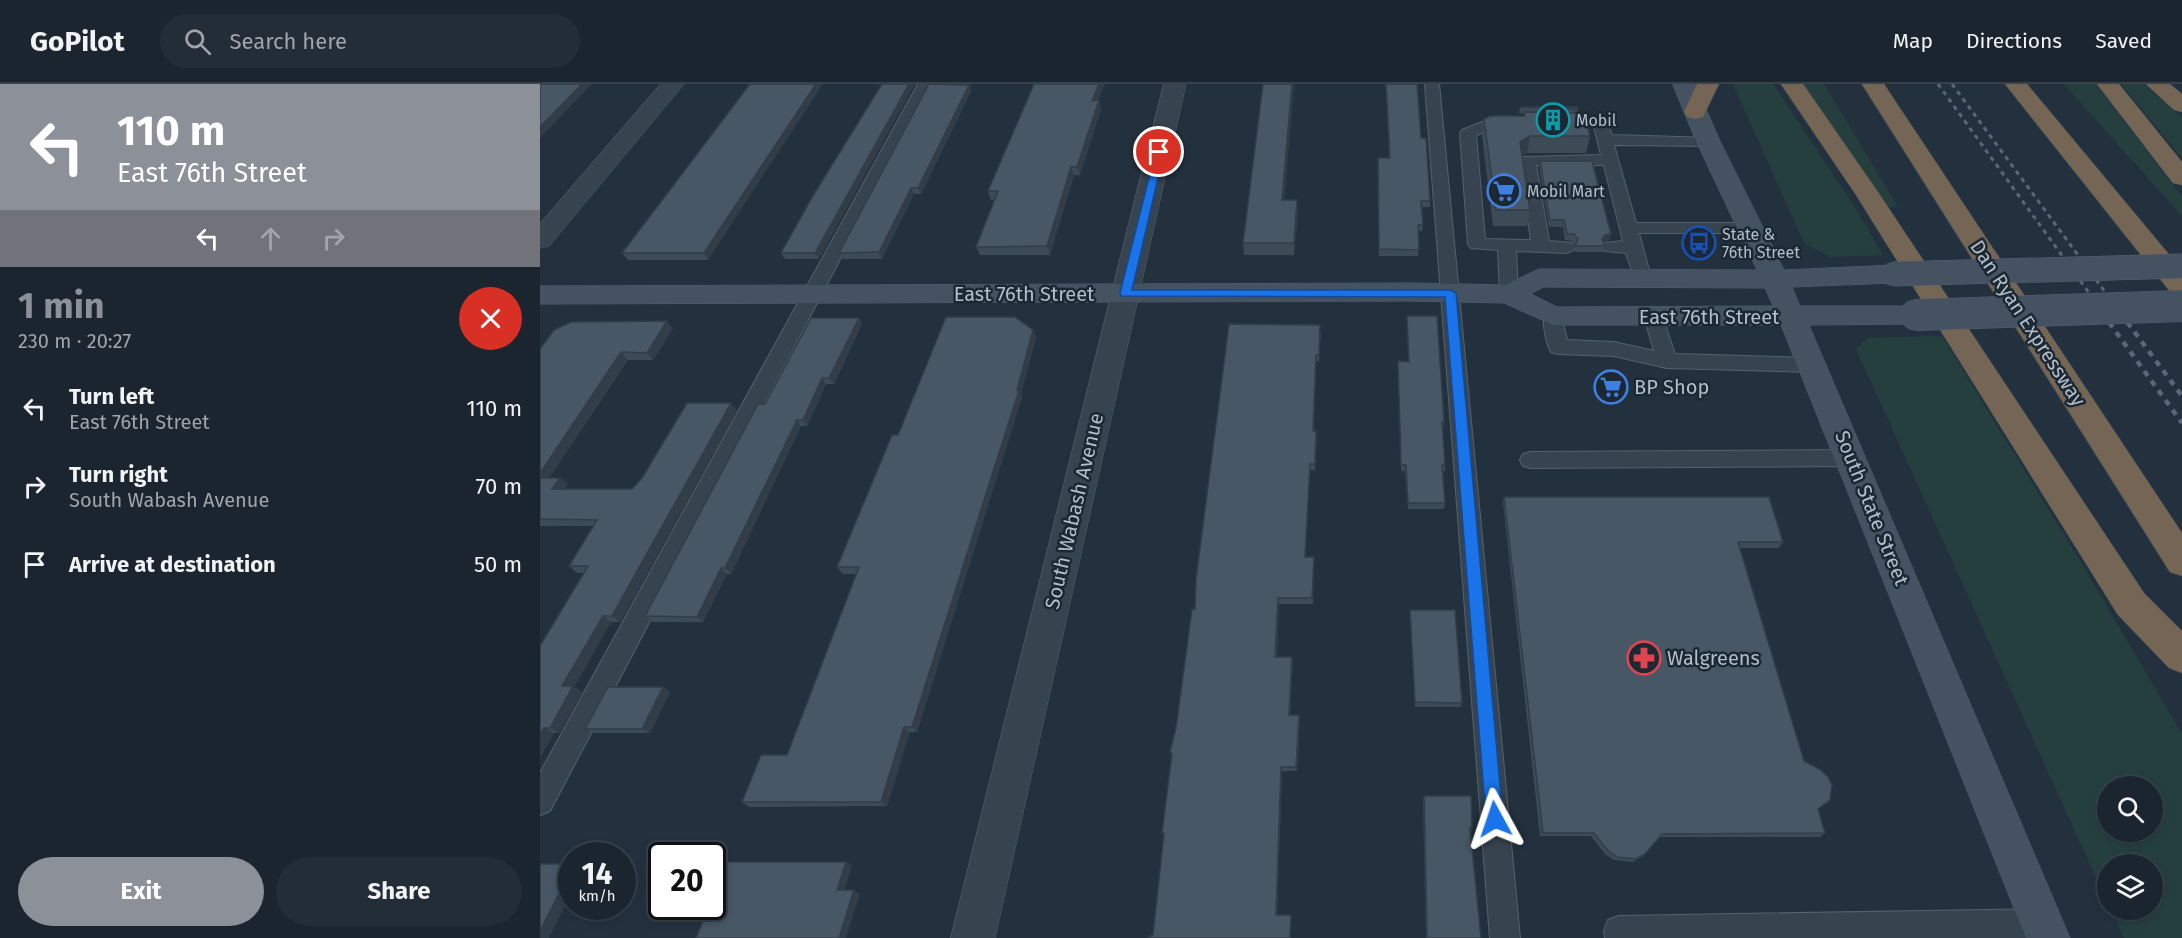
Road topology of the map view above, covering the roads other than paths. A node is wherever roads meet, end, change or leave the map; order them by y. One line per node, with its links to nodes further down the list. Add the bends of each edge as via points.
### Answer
1 (673, 84): 20 (street)
2 (925, 84): 34 (lane)
3 (1175, 84): 30 (street, South Wabash Avenue)
4 (1432, 84): 31 (lane)
5 (1684, 84): 13 (street, South State Street)
6 (1708, 84): 13 (highway)
7 (1792, 84): 44 (highway, via 2131,603)
8 (1873, 84): 43 (highway, Dan Ryan Expressway)
9 (2016, 84): 29 (highway)
10 (2108, 84): 17 (highway)
11 (2157, 84): 12 (highway)
12 (2182, 105)
13 (1695, 112): 15 (street, South State Street)
14 (1605, 140): 15 (lane); 16 (lane); 21 (lane, via 1601,123 1498,121 1468,133 1477,244)
15 (1708, 141): 19 (street, South State Street)
16 (1610, 160): 18 (lane); 22 (lane, via 1527,159)
17 (2182, 178)
18 (1628, 228): 19 (lane); 24 (lane)
19 (1752, 228): 28 (street, South State Street)
20 (540, 240)
21 (1507, 245): 22 (lane); 32 (lane)
22 (1541, 246): 23 (lane)
23 (1566, 247)
24 (1634, 247): 25 (lane); 27 (lane)
25 (1611, 248)
26 (2182, 266): 28 (street, East 76th Street, bridge)
27 (1642, 279): 28 (street, East 76th Street); 32 (street, East 76th Street, via 1539,278)
28 (1775, 279): 38 (street, South State Street)
29 (2182, 288)
30 (1125, 293): 31 (street, East 76th Street); 34 (street, East 76th Street); 48 (street, South Wabash Avenue)
31 (1450, 293): 32 (street, East 76th Street); 49 (lane)
32 (1509, 294): 36 (street, East 76th Street)
33 (540, 295): 34 (street, East 76th Street)
34 (811, 295): 45 (lane)
35 (2182, 306): 38 (street, East 76th Street, bridge)
36 (1553, 316): 37 (street, East 76th Street); 39 (lane, via 1558,347 1614,348)
37 (1653, 316): 38 (street, East 76th Street); 39 (lane)
38 (1791, 317): 40 (street, South State Street)
39 (1667, 361): 40 (lane)
40 (1812, 365): 41 (street, South State Street)
41 (1851, 458): 42 (lane); 46 (street, South State Street)
42 (1531, 460)
43 (2182, 562)
44 (2182, 656)
45 (540, 801)
46 (2045, 931): 47 (lane)
47 (1810, 933): 50 (lane, via 1619,931)
48 (973, 938)
49 (1505, 938)
50 (1620, 938)

